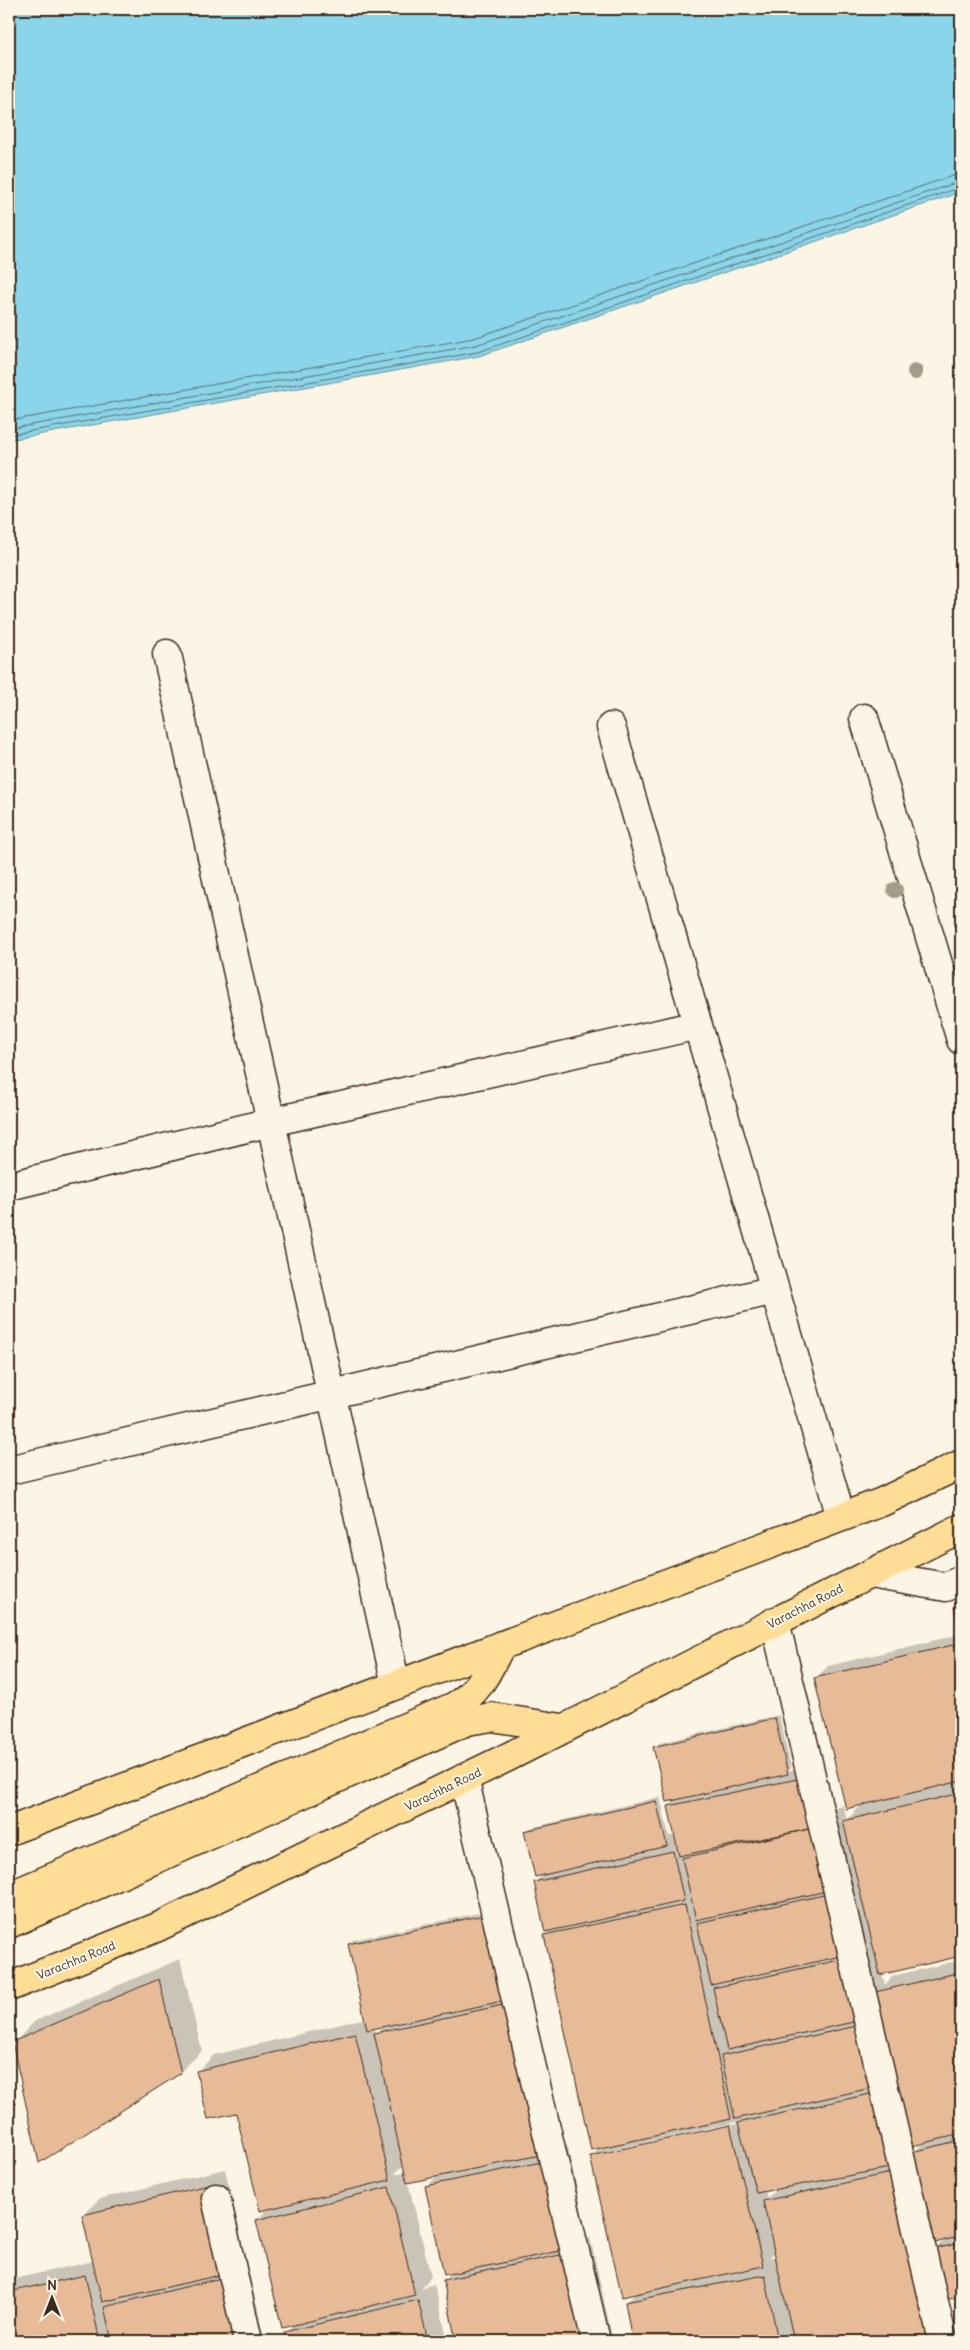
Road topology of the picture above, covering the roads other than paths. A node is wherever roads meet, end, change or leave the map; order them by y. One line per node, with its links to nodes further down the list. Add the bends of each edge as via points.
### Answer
1 (167, 654): 6 (street)
2 (864, 718): 5 (street)
3 (611, 727): 4 (street)
4 (698, 1025): 6 (street); 8 (street)
5 (961, 1040)
6 (271, 1122): 7 (street); 9 (street)
7 (9, 1186)
8 (775, 1290): 9 (street); 12 (street)
9 (332, 1394): 11 (street); 18 (street)
10 (961, 1464): 12 (main road, via 882,1502)
11 (9, 1470)
12 (842, 1517): 17 (main road)
13 (961, 1528): 14 (main road, Varachha Road)
14 (870, 1574): 15 (street, via 946,1587); 16 (main road, Varachha Road)
15 (961, 1580)
16 (775, 1621): 19 (main road, Varachha Road); 28 (street)
17 (501, 1645): 18 (main road); 22 (main road, via 480,1686 453,1707)
18 (396, 1685): 21 (main road)
19 (562, 1728): 20 (main road, Varachha Road); 23 (main road, via 492,1717 467,1721)
20 (464, 1778): 24 (main road, Varachha Road, via 158,1927); 27 (street)
21 (9, 1832)
22 (9, 1896)
23 (9, 1924)
24 (9, 1987)
25 (216, 2198): 26 (street)
26 (248, 2341)
27 (596, 2341)
28 (943, 2341)

